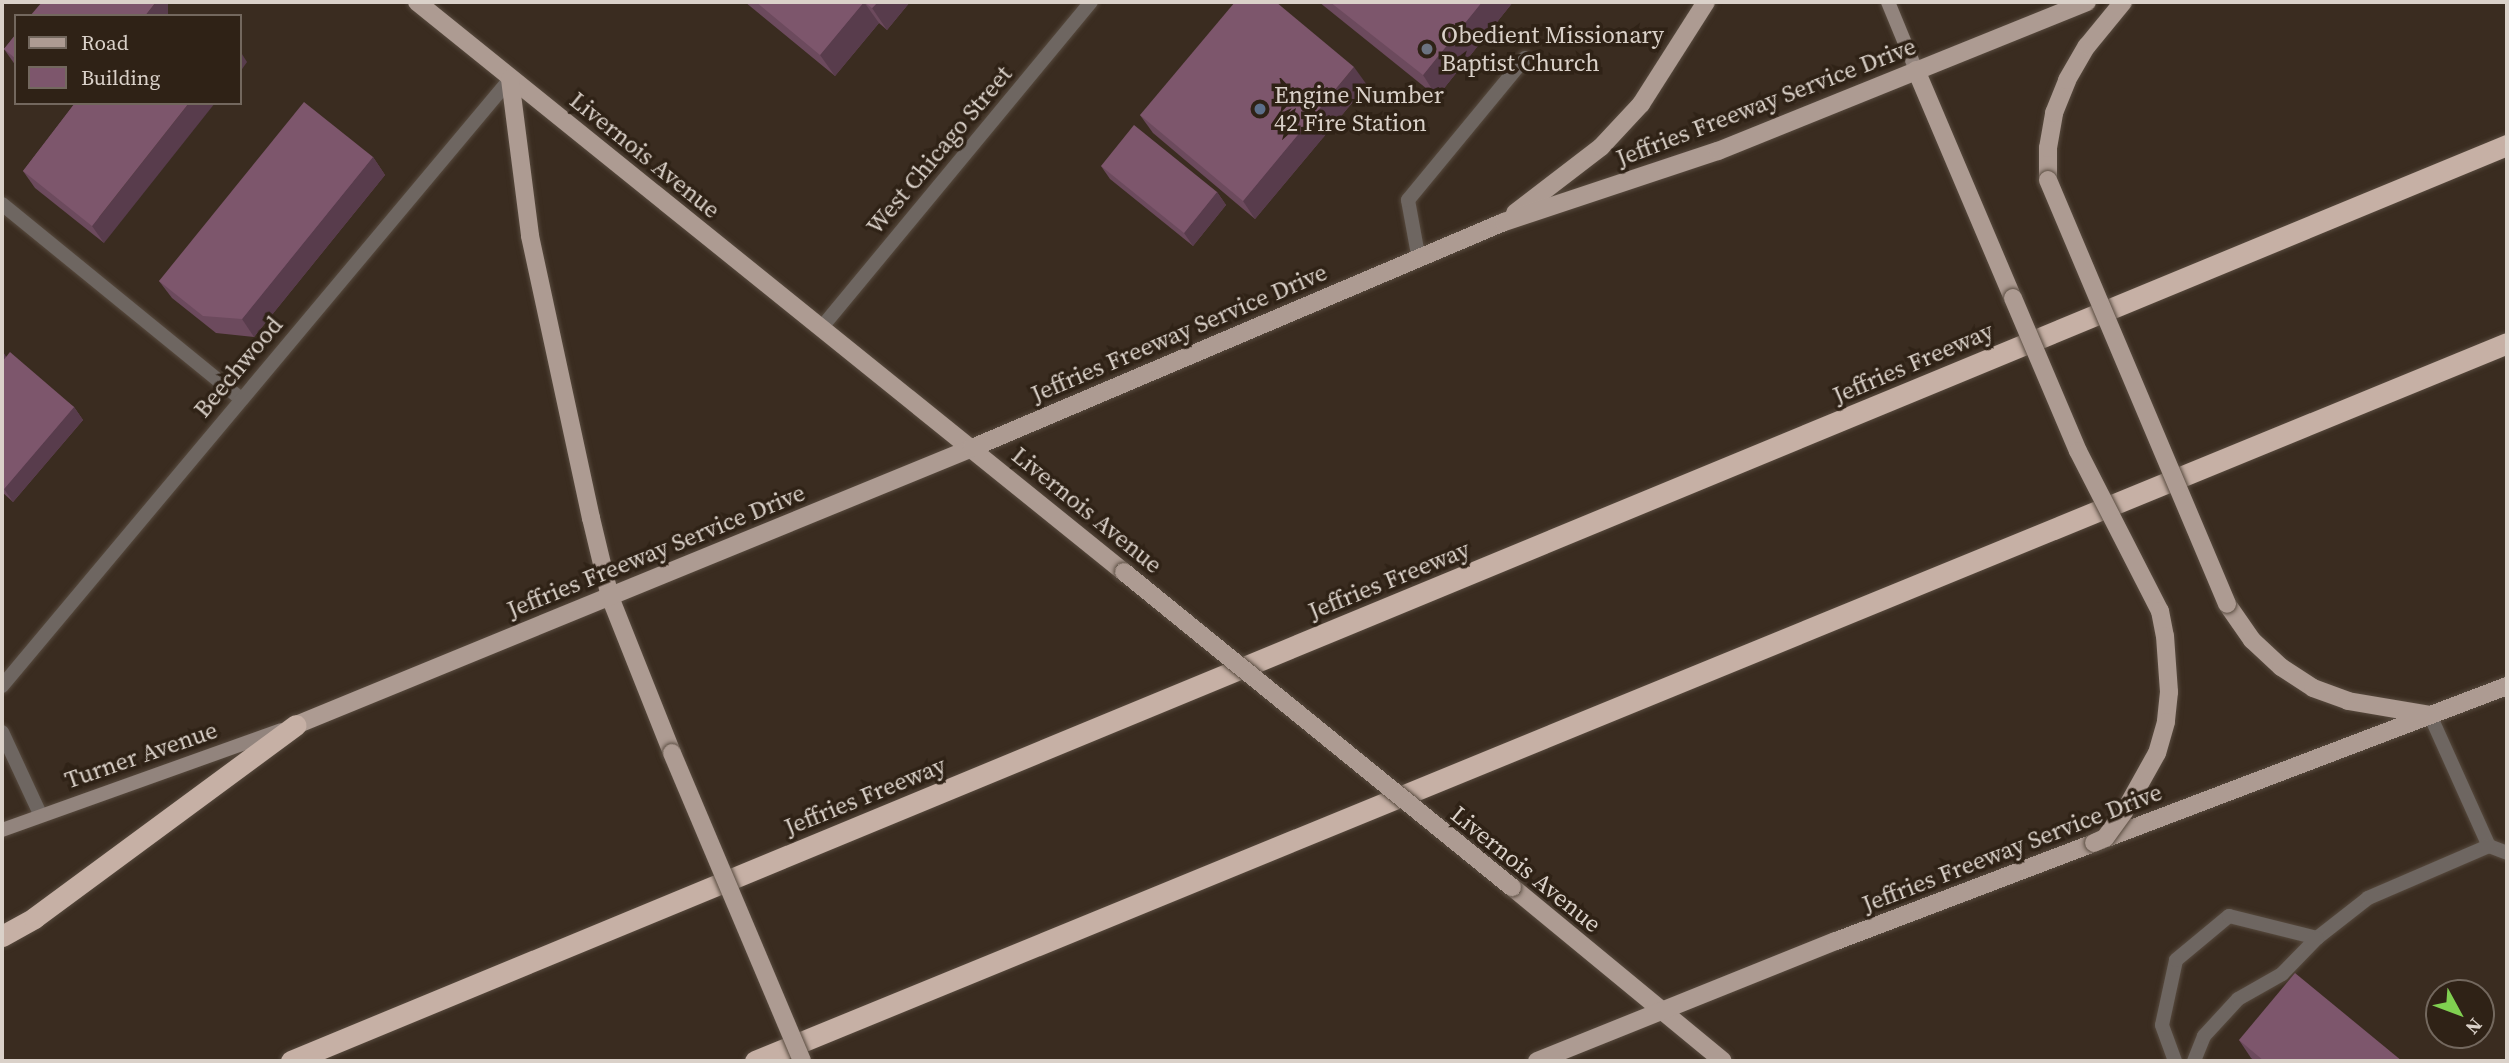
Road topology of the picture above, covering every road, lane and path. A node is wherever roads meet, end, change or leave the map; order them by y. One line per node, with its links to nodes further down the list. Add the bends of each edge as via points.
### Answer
1 (417, 2): 9 (main road, Livernois Avenue)
2 (1091, 2): 14 (street, West Chicago Street)
3 (1706, 2): 12 (main road, via 1641,104 1601,147)
4 (1888, 2): 8 (street)
5 (2087, 2): 8 (main road, Jeffries Freeway Service Drive)
6 (2123, 2): 21 (main road, bridge, via 2087,46 2067,80 2054,113 2048,180 2227,604 2252,640 2313,688 2348,701)
7 (1525, 58): 13 (street, via 1408,200)
8 (1916, 70): 12 (main road, Jeffries Freeway Service Drive, via 1718,151); 26 (main road, bridge, via 2078,451 2160,611 2169,692 2166,722 2157,753 2124,812 2105,838)
9 (510, 79): 14 (main road, Livernois Avenue); 16 (street, Beechwood); 18 (main road, via 530,236)
10 (2507, 145): 32 (highway, Jeffries Freeway)
11 (2, 204): 16 (street)
12 (1504, 222): 13 (main road, Jeffries Freeway Service Drive)
13 (1419, 260): 17 (main road, Jeffries Freeway Service Drive)
14 (822, 327): 17 (main road, Livernois Avenue)
15 (2507, 343): 33 (highway)
16 (241, 399): 19 (street, Beechwood)
17 (972, 448): 18 (main road, Jeffries Freeway Service Drive); 31 (main road, Livernois Avenue, bridge)
18 (610, 597): 22 (main road, Jeffries Freeway Service Drive); 34 (main road, bridge)
19 (2, 686)
20 (2507, 686): 21 (main road, Jeffries Freeway Service Drive)
21 (2430, 715): 26 (main road, Jeffries Freeway Service Drive); 27 (street)
22 (296, 725): 24 (street, Turner Avenue); 29 (highway, via 34,918)
23 (2, 732): 24 (street)
24 (40, 814): 25 (street, Turner Avenue)
25 (2, 830)
26 (2094, 843): 31 (main road, Jeffries Freeway Service Drive)
27 (2489, 846): 28 (street); 30 (street, via 2368,898)
28 (2507, 853)
29 (2, 936)
30 (2317, 938): 37 (street, via 2229,916 2176,960 2162,1025); 38 (street, via 2283,974 2238,999 2204,1036)
31 (1661, 1011): 35 (main road, Jeffries Freeway Service Drive); 36 (main road, Livernois Avenue)
32 (290, 1061)
33 (755, 1061)
34 (802, 1061)
35 (1536, 1061)
36 (1723, 1061)
37 (2175, 1061)
38 (2194, 1061)

